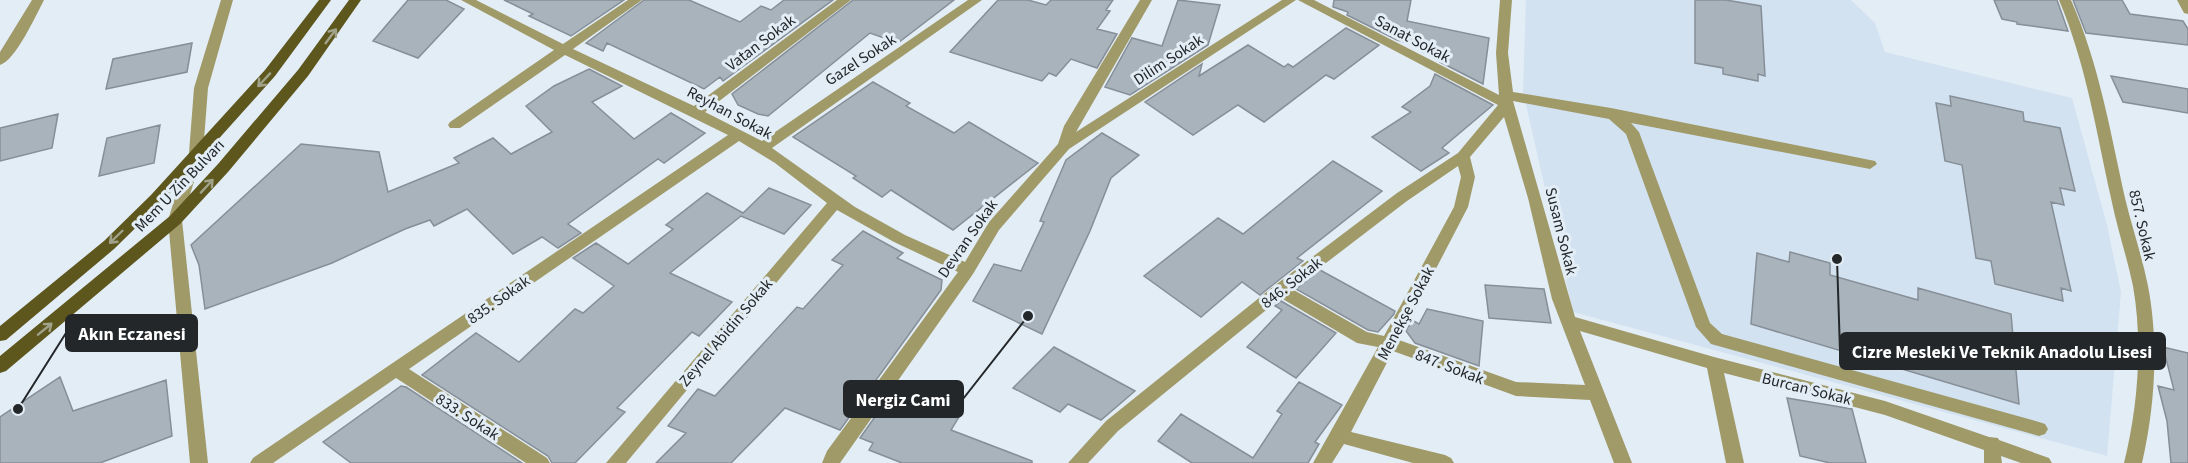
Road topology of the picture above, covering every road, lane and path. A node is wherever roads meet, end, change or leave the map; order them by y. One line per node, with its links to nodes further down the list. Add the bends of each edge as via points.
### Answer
1 (38, 0): 17 (street)
2 (226, 0): 25 (street, via 201,88)
3 (325, 0): 25 (main road, Mem U Zin Bulvarı, one-way to 25, via 270,73)
4 (355, 0): 29 (main road, Mem U Zin Bulvarı, one-way to 4, via 303,73)
5 (467, 0): 16 (street, Reyhan Sokak)
6 (636, 0): 16 (street)
7 (845, 0): 19 (street, Vatan Sokak)
8 (976, 0): 24 (street, Gazel Sokak)
9 (1146, 0): 23 (street, Devran Sokak, via 1071,126)
10 (1290, 0): 23 (street, Dilim Sokak)
11 (1305, 0): 18 (street, Sanat Sokak)
12 (1506, 0): 18 (street, Susam Sokak, via 1502,53)
13 (2065, 0): 54 (street, 857. Sokak, via 2098,89 2145,312 2142,432)
14 (2183, 0): 15 (street)
15 (2188, 10)
16 (563, 51): 19 (street, Reyhan Sokak); 21 (street)
17 (0, 62)
18 (1506, 100): 20 (street, Sanat Sokak); 26 (street, 846. Sokak); 32 (street, Susam Sokak)
19 (695, 112): 22 (street, Reyhan Sokak)
20 (1611, 113): 27 (street, Sanat Sokak); 39 (street, via 1632,132 1704,327 1717,339)
21 (455, 125)
22 (737, 136): 24 (street, Reyhan Sokak); 37 (street, 835. Sokak)
23 (1064, 146): 30 (street, Devran Sokak, via 993,226)
24 (762, 148): 28 (street, Reyhan Sokak)
25 (196, 153): 29 (street); 33 (main road, Mem U Zin Bulvarı, one-way to 33, via 109,245)
26 (1463, 156): 31 (street, 846. Sokak, via 1401,197); 34 (street, Menekşe Sokak, via 1468,177 1461,207)
27 (1870, 164)
28 (836, 202): 30 (street, Reyhan Sokak); 45 (street, Zeynel Abidin Sokak)
29 (175, 220): 36 (main road, Mem U Zin Bulvarı, one-way to 29); 42 (street)
30 (968, 270): 46 (street, Devran Sokak)
31 (1280, 290): 34 (street, 847. Sokak, via 1363,338); 47 (street, 846. Sokak, via 1112,426)
32 (1568, 321): 35 (street, Burcan Sokak); 38 (street, Susam Sokak)
33 (0, 335)
34 (1389, 343): 38 (street, 847. Sokak, via 1516,389); 40 (street, Menekşe Sokak)
35 (1714, 364): 41 (street, Burcan Sokak, via 1885,408); 51 (street)
36 (0, 366)
37 (395, 369): 43 (street, 835. Sokak); 44 (street, 833. Sokak)
38 (1598, 393): 50 (street, Susam Sokak)
39 (2039, 429)
40 (1340, 435): 48 (street, Menekşe Sokak); 49 (street)
41 (1992, 443): 52 (street); 53 (street, Burcan Sokak)
42 (199, 463)
43 (259, 463)
44 (541, 463)
45 (615, 463)
46 (831, 463)
47 (1077, 463)
48 (1322, 463)
49 (1445, 463)
50 (1623, 463)
51 (1735, 463)
52 (1993, 463)
53 (2043, 463)
54 (2133, 463)

